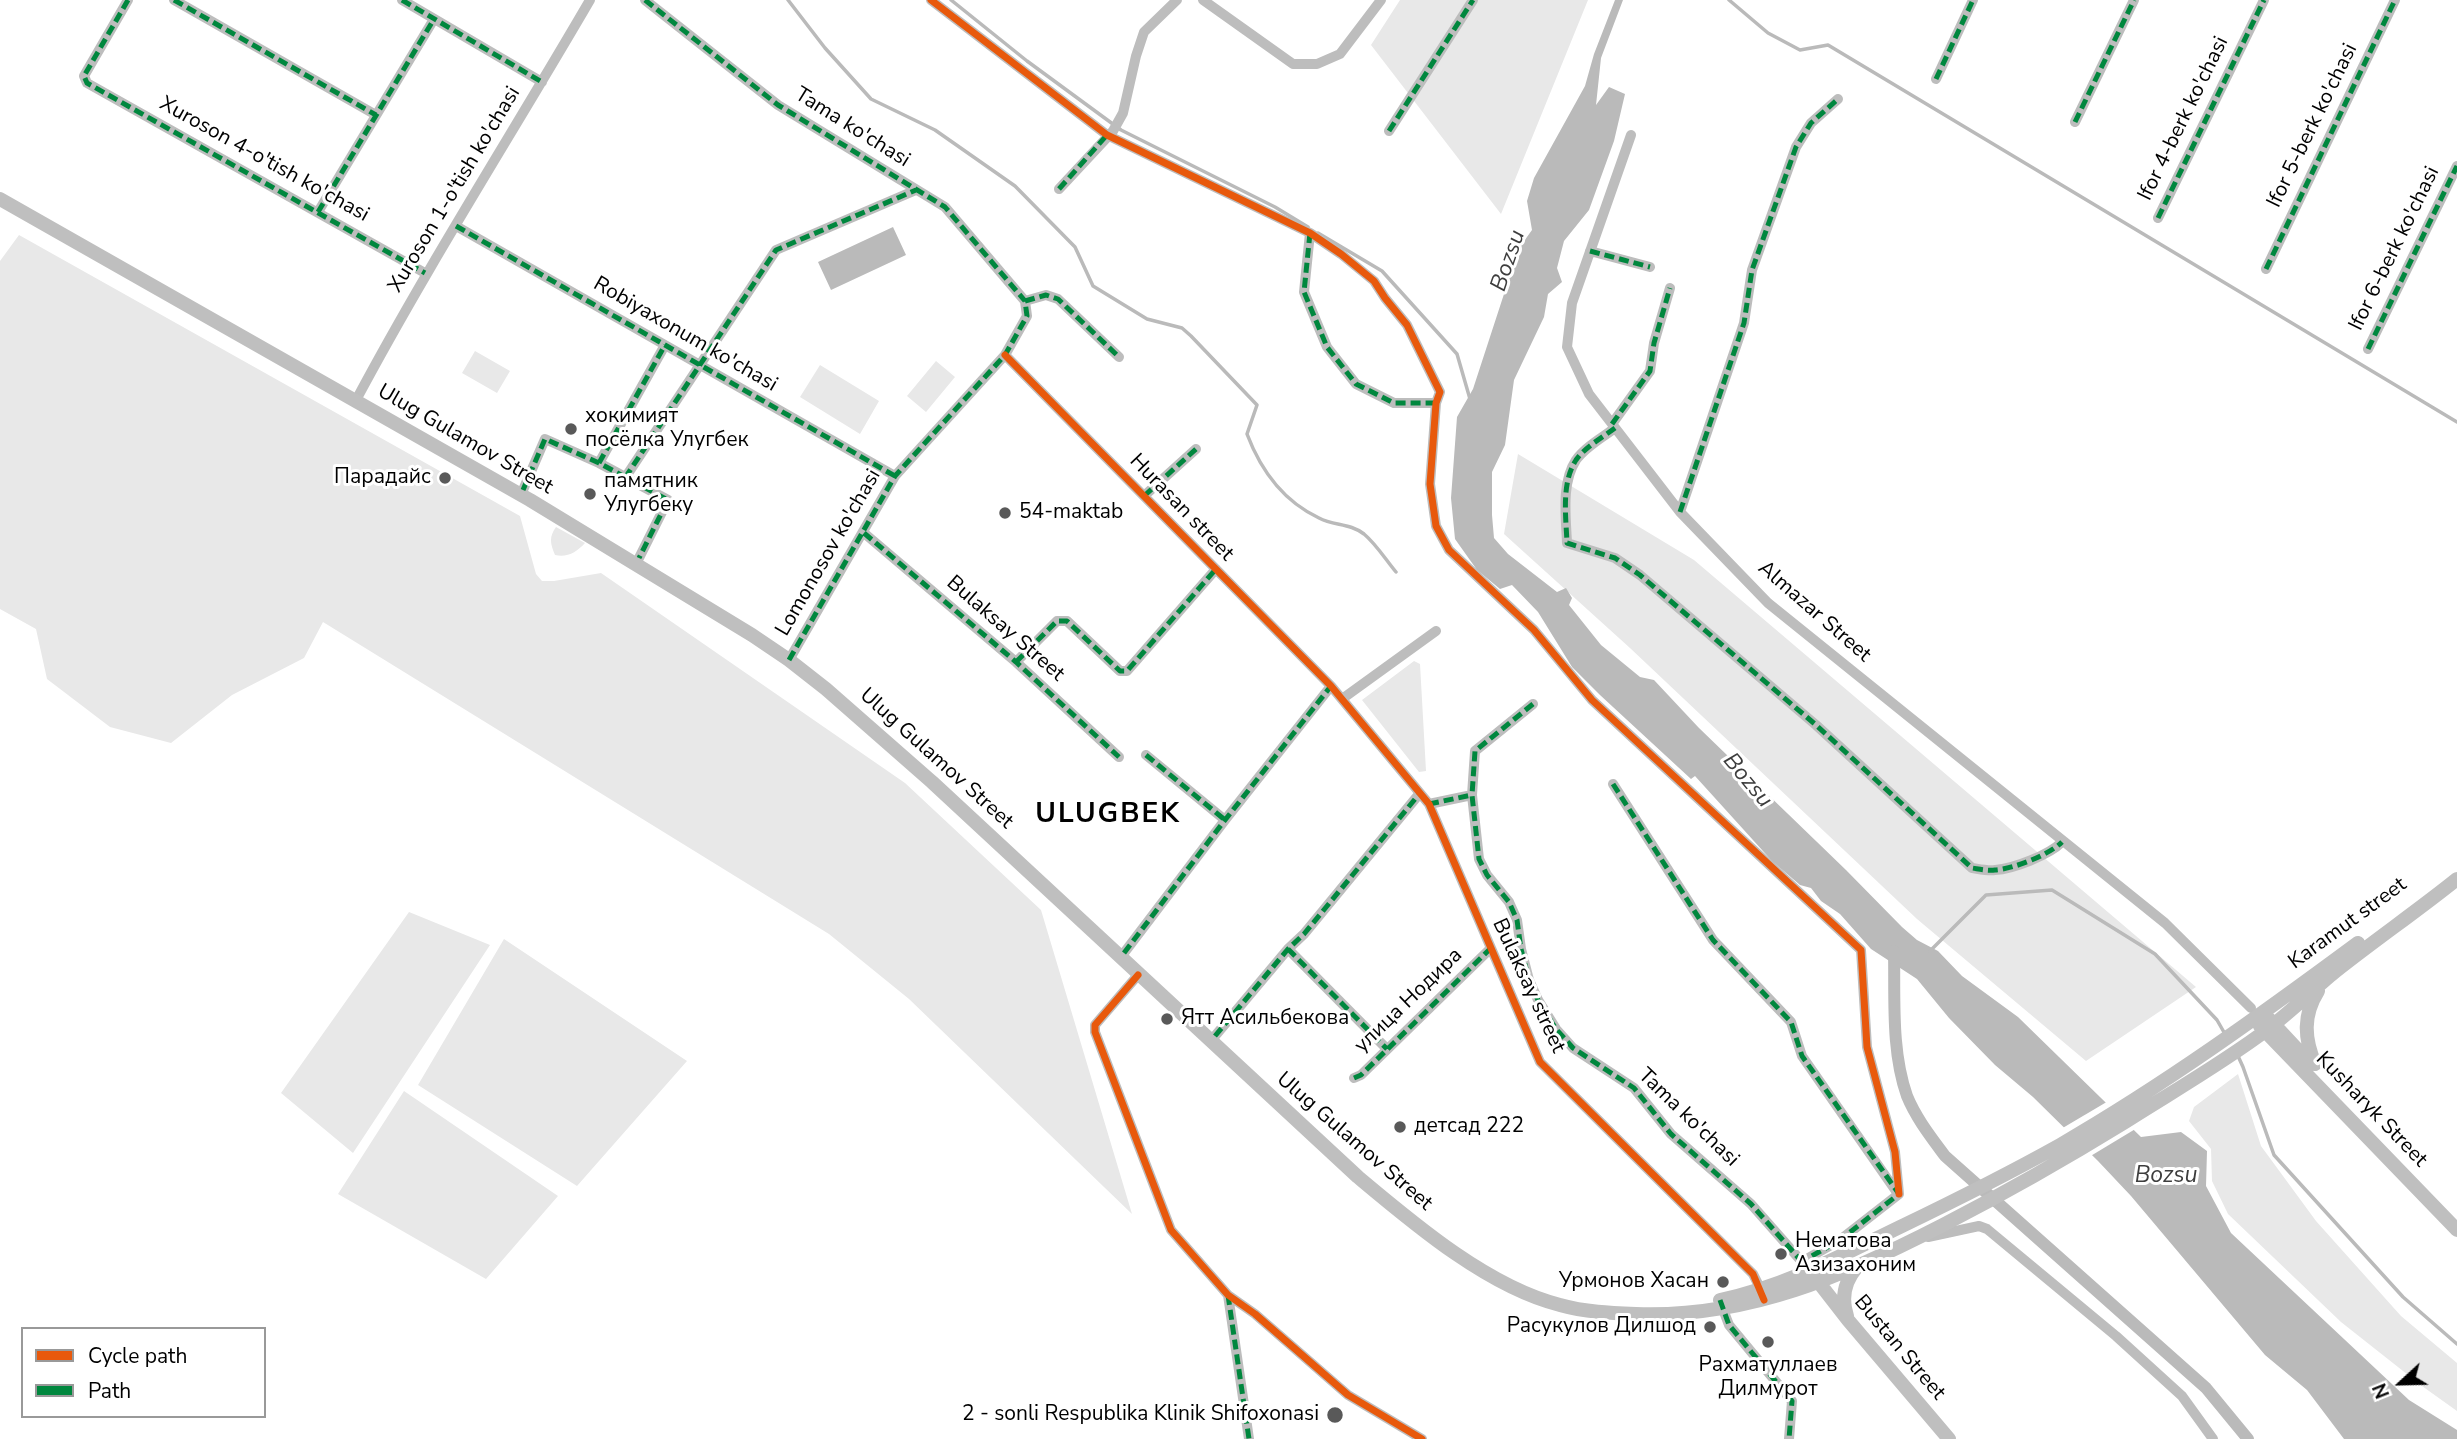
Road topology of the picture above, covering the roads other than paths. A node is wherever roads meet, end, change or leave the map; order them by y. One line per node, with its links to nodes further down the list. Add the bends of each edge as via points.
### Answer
1 (128, 0): 29 (street, Xuroson 4-o'tish ko'chasi, via 84,80)
2 (174, 0): 19 (street)
3 (402, 0): 15 (street)
4 (590, 0): 17 (street, Хuroson 1-o'tish ko'chasi)
5 (645, 0): 26 (street, Tama ko'chasi, via 778,105)
6 (931, 0): 22 (street)
7 (1177, 0): 22 (street, via 1144,32 1123,113)
8 (1203, 0): 9 (street, via 1293,64 1317,64 1340,54)
9 (1381, 0)
10 (1473, 0): 21 (street)
11 (1973, 0): 16 (street)
12 (2134, 0): 20 (street)
13 (2264, 0): 30 (street, Ifor 4-berk ko'chasi)
14 (2395, 0): 35 (street, Ifor 5-berk ko'chasi)
15 (434, 19): 17 (street); 19 (street)
16 (1936, 79)
17 (542, 82): 31 (street, Хuroson 1-o'tish ko'chasi)
18 (1838, 99): 53 (street, via 1811,123 1796,147 1752,270 1744,323)
19 (376, 116): 29 (street)
20 (2075, 122)
21 (1388, 131)
22 (1110, 133): 25 (street); 32 (street)
23 (1631, 135): 33 (street, Almazar Street)
24 (2457, 166): 40 (street, Ifor 6-berk ko'chasi)
25 (1059, 189)
26 (916, 190): 38 (street, Tama ko'chasi, via 945,207); 43 (street, via 776,250)
27 (0, 193): 44 (main road, Ulug Gulamov Street)
28 (0, 199): 44 (main road, Ulug Gulamov Street)
29 (318, 212): 36 (street, Xuroson 4-o'tish ko'chasi)
30 (2158, 218)
31 (456, 226): 36 (street, Хuroson 1-o'tish ko'chasi); 39 (street, Robiyaxonum ko'chasi)
32 (1310, 233): 45 (street, via 1374,281 1407,325 1440,392); 45 (street, via 1304,292 1327,347 1356,384 1394,403)
33 (1590, 251): 34 (street); 46 (street, Almazar Street, via 1572,303 1567,347 1589,394)
34 (1650, 267)
35 (2266, 269)
36 (425, 273): 44 (street, Хuroson 1-o'tish ko'chasi)
37 (1670, 288): 46 (street, via 1650,371)
38 (1025, 301): 41 (street, Lomonosov ko'chasi, via 1027,316); 42 (street, via 1046,295 1058,299)
39 (665, 345): 43 (street, Robiyaxonum ko'chasi); 48 (street)
40 (2368, 349)
41 (1006, 355): 49 (street, Lomonosov ko'chasi); 52 (street, Hurasan street)
42 (1119, 357)
43 (699, 365): 49 (street, Robiyaxonum ko'chasi); 50 (street)
44 (356, 399): 51 (main road, Ulug Gulamov Street); 58 (main road, Ulug Gulamov Street)
45 (1436, 403): 86 (street, via 1430,484 1436,526 1449,551 1534,630 1592,700 1861,950 1867,1046 1895,1152)
46 (1614, 426): 53 (street, Almazar Street); 70 (street, via 1576,460 1565,504 1567,543 1615,558 1640,575 1816,725 1972,868 2009,867 2053,852)
47 (1196, 449): 52 (street)
48 (599, 463): 50 (street); 51 (street, via 545,439)
49 (895, 477): 54 (street, Lomonosov ko'chasi)
50 (625, 478): 55 (street, via 668,500)
51 (523, 490): 55 (main road, Ulug Gulamov Street)
52 (1144, 496): 56 (street, Hurasan street)
53 (1680, 512): 70 (street, Almazar Street, via 1768,603)
54 (864, 533): 58 (street, Lomonosov ko'chasi); 59 (street, Bulaksay Street)
55 (639, 558): 58 (main road, Ulug Gulamov Street, via 757,629)
56 (1216, 569): 59 (street, via 1127,671 1120,671 1068,621 1056,621); 60 (street, Hurasan street)
57 (1436, 631): 61 (street)
58 (791, 657): 75 (main road, Ulug Gulamov Street, via 840,692 936,777); 77 (main road, Ulug Gulamov Street)
59 (1016, 662): 64 (street, Bulaksay Street)
60 (1331, 686): 61 (street, Bulaksay street); 69 (street)
61 (1342, 699): 66 (street, Bulaksay street)
62 (1532, 705): 67 (street, Tama ko'chasi, via 1475,751)
63 (1146, 755): 69 (street)
64 (1119, 757)
65 (1613, 784): 86 (street, via 1713,940 1791,1022 1802,1056)
66 (1420, 793): 68 (street, Bulaksay street); 73 (street)
67 (1472, 795): 68 (street); 91 (street, Tama ko'chasi, via 1479,859 1509,902 1530,980 1556,1029 1573,1048 1634,1088 1671,1134 1751,1204)
68 (1429, 804): 74 (street, Bulaksay street)
69 (1225, 820): 75 (street)
70 (2062, 842): 78 (street, Almazar Street, via 2165,923)
71 (2457, 868): 78 (main road, Karamut street)
72 (2457, 879): 76 (main road, Karamut street)
73 (1288, 949): 80 (street); 81 (street)
74 (1490, 949): 81 (street, улица Нодира); 93 (street, Bulaksay street, via 1540,1062 1753,1275)
75 (1124, 953): 80 (main road, Ulug Gulamov Street)
76 (2333, 974): 79 (main road, Karamut street); 82 (main road, via 2318,992 2306,1019 2309,1049)
77 (1138, 975): 92 (street, via 1095,1032 1171,1230); 94 (main road, Ulug Gulamov Street, via 1358,1177 1489,1274 1539,1299 1582,1310 1653,1314)
78 (2256, 1013): 79 (main road, Kusharyk Street); 84 (main road, Karamut street)
79 (2269, 1028): 82 (main road, Kusharyk Street); 84 (main road, Karamut street, via 2218,1062); 88 (main road, Kusharyk Street)
80 (1215, 1036): 94 (main road, Ulug Gulamov Street, via 1404,1207 1447,1240 1516,1281 1562,1298 1605,1304)
81 (1387, 1049): 83 (street, улица Нодира)
82 (2318, 1072): 87 (main road, Kusharyk Street)
83 (1353, 1078)
84 (2141, 1103): 85 (main road)
85 (2067, 1150): 89 (main road, Ulug Gulamov Street, via 2028,1181); 91 (main road, Ulug Gulamov Street, via 2020,1167)
86 (1899, 1194): 91 (street, via 1840,1240)
87 (2457, 1218)
88 (2457, 1230)
89 (1914, 1240): 90 (main road, Ulug Gulamov Street); 100 (street, via 1979,1226 1987,1229 2182,1396)
90 (1858, 1266): 91 (main road, Ulug Gulamov Street); 95 (main road, via 1844,1292)
91 (1810, 1272): 93 (main road, Ulug Gulamov Street); 95 (main road, Bustan Street)
92 (1228, 1295): 96 (street); 97 (street, via 1348,1395)
93 (1763, 1295): 94 (main road, Ulug Gulamov Street)
94 (1722, 1304): 98 (street, via 1729,1325 1793,1401)
95 (1848, 1320): 99 (main road, Bustan Street)
96 (1249, 1439)
97 (1422, 1439)
98 (1789, 1439)
99 (1949, 1439)
100 (2213, 1439)

